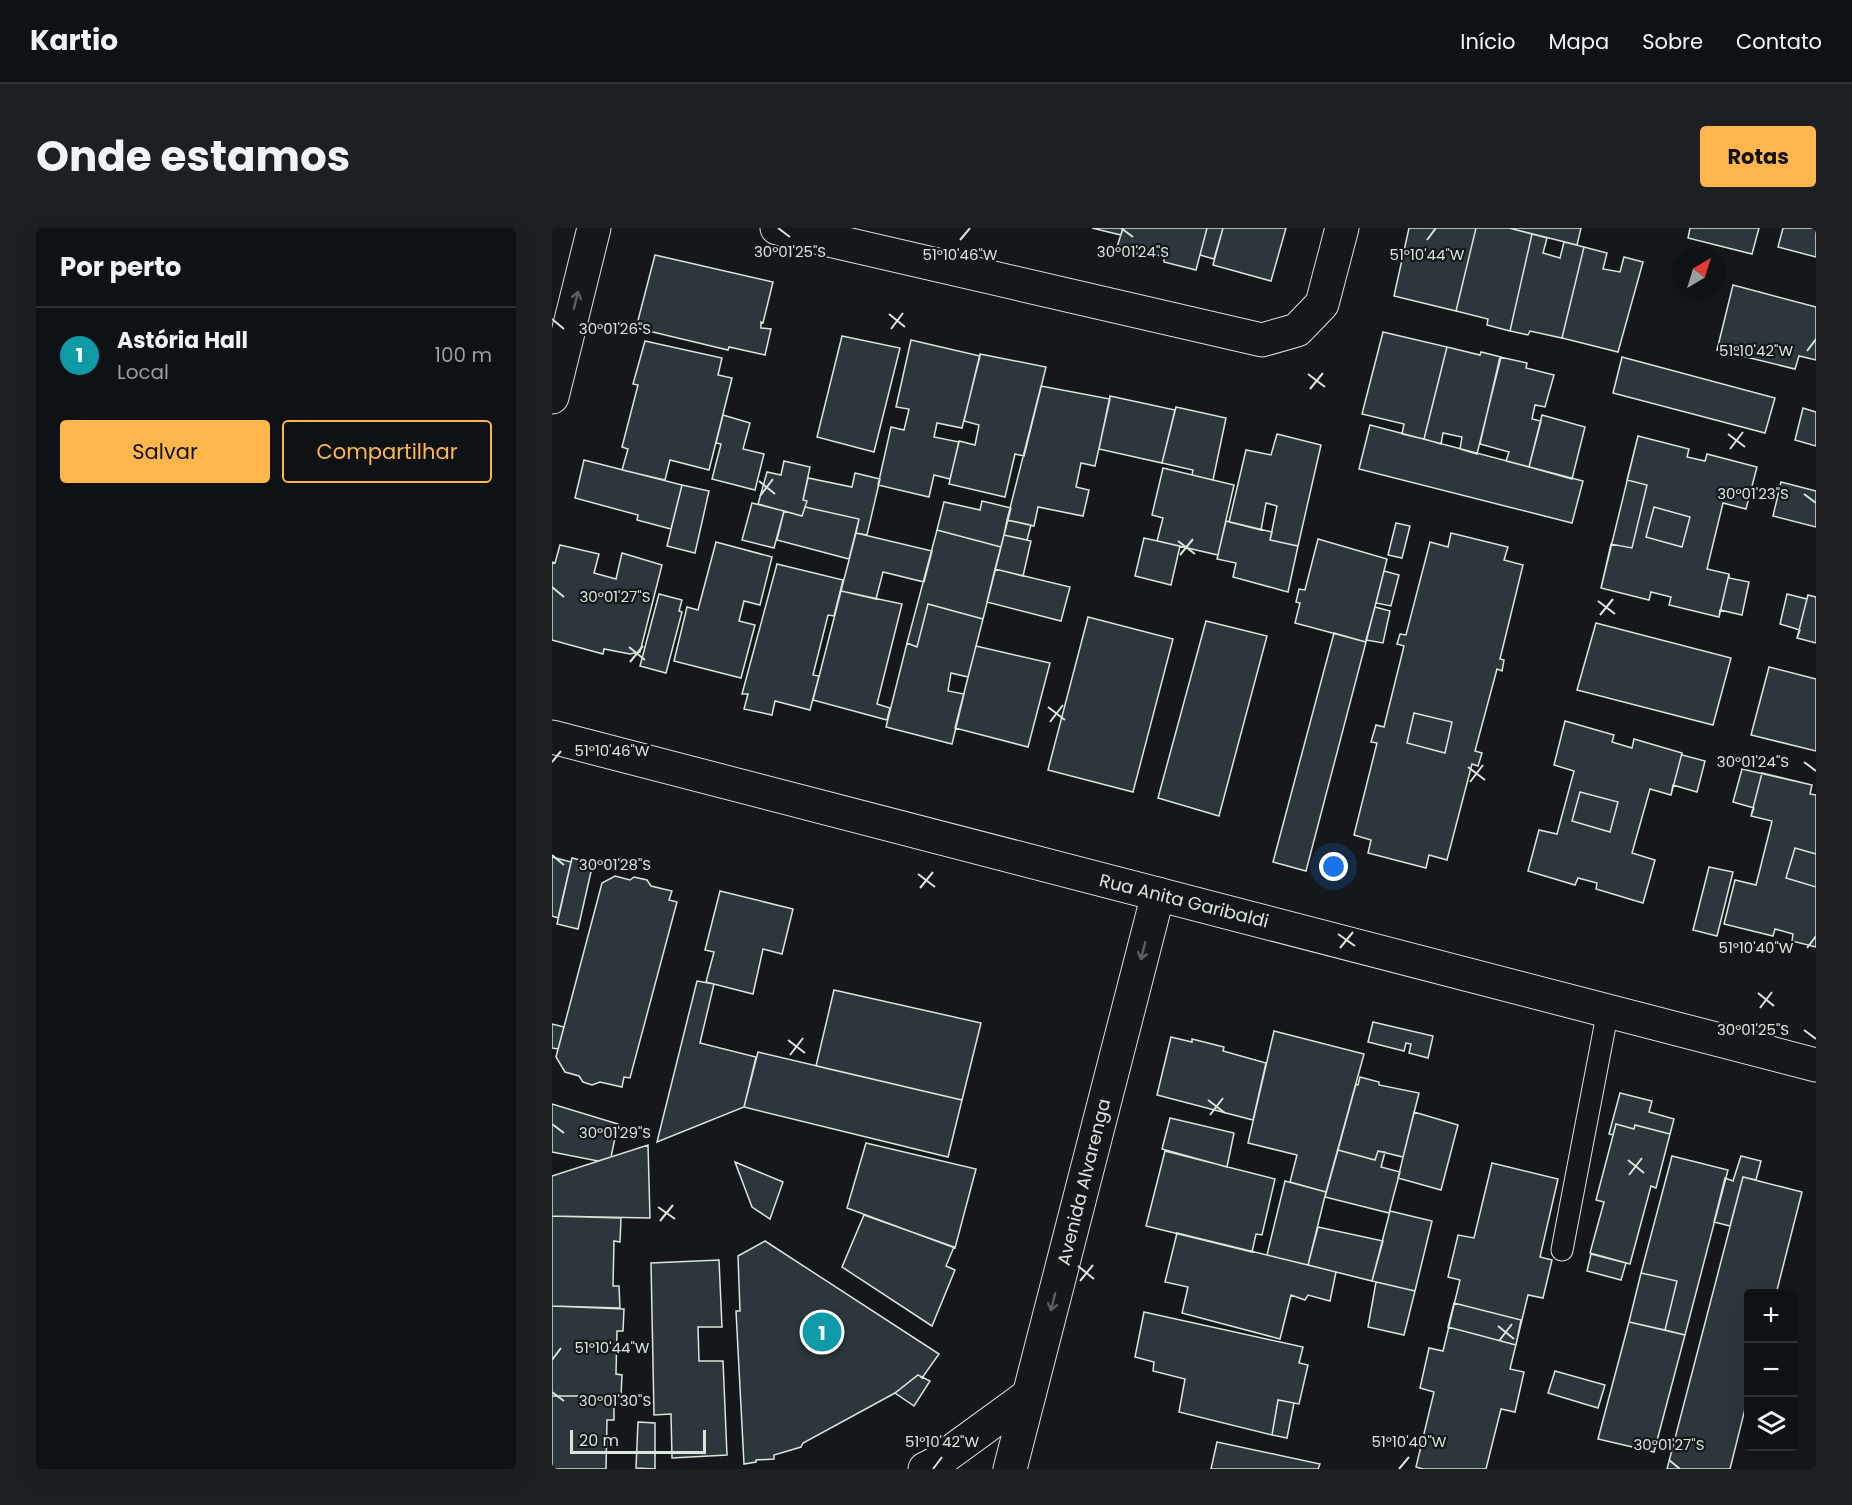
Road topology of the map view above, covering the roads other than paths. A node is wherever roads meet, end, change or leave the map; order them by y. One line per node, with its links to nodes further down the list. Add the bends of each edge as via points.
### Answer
1 (594, 228): 4 (main road, one-way to 1)
2 (777, 228): 3 (main road, via 1262,340 1297,330 1322,304)
3 (1342, 228)
4 (552, 398)
5 (552, 737): 6 (main road, Rua Anita Garibaldi)
6 (1158, 894): 7 (main road, Rua Anita Garibaldi); 10 (main road, Avenida Alvarenga, one-way to 10)
7 (1608, 1010): 8 (main road, Rua Anita Garibaldi); 9 (lane)
8 (1816, 1065)
9 (1562, 1250)
10 (1029, 1395): 11 (main road); 12 (main road, Avenida Alvarenga)
11 (925, 1469)
12 (1010, 1469)

